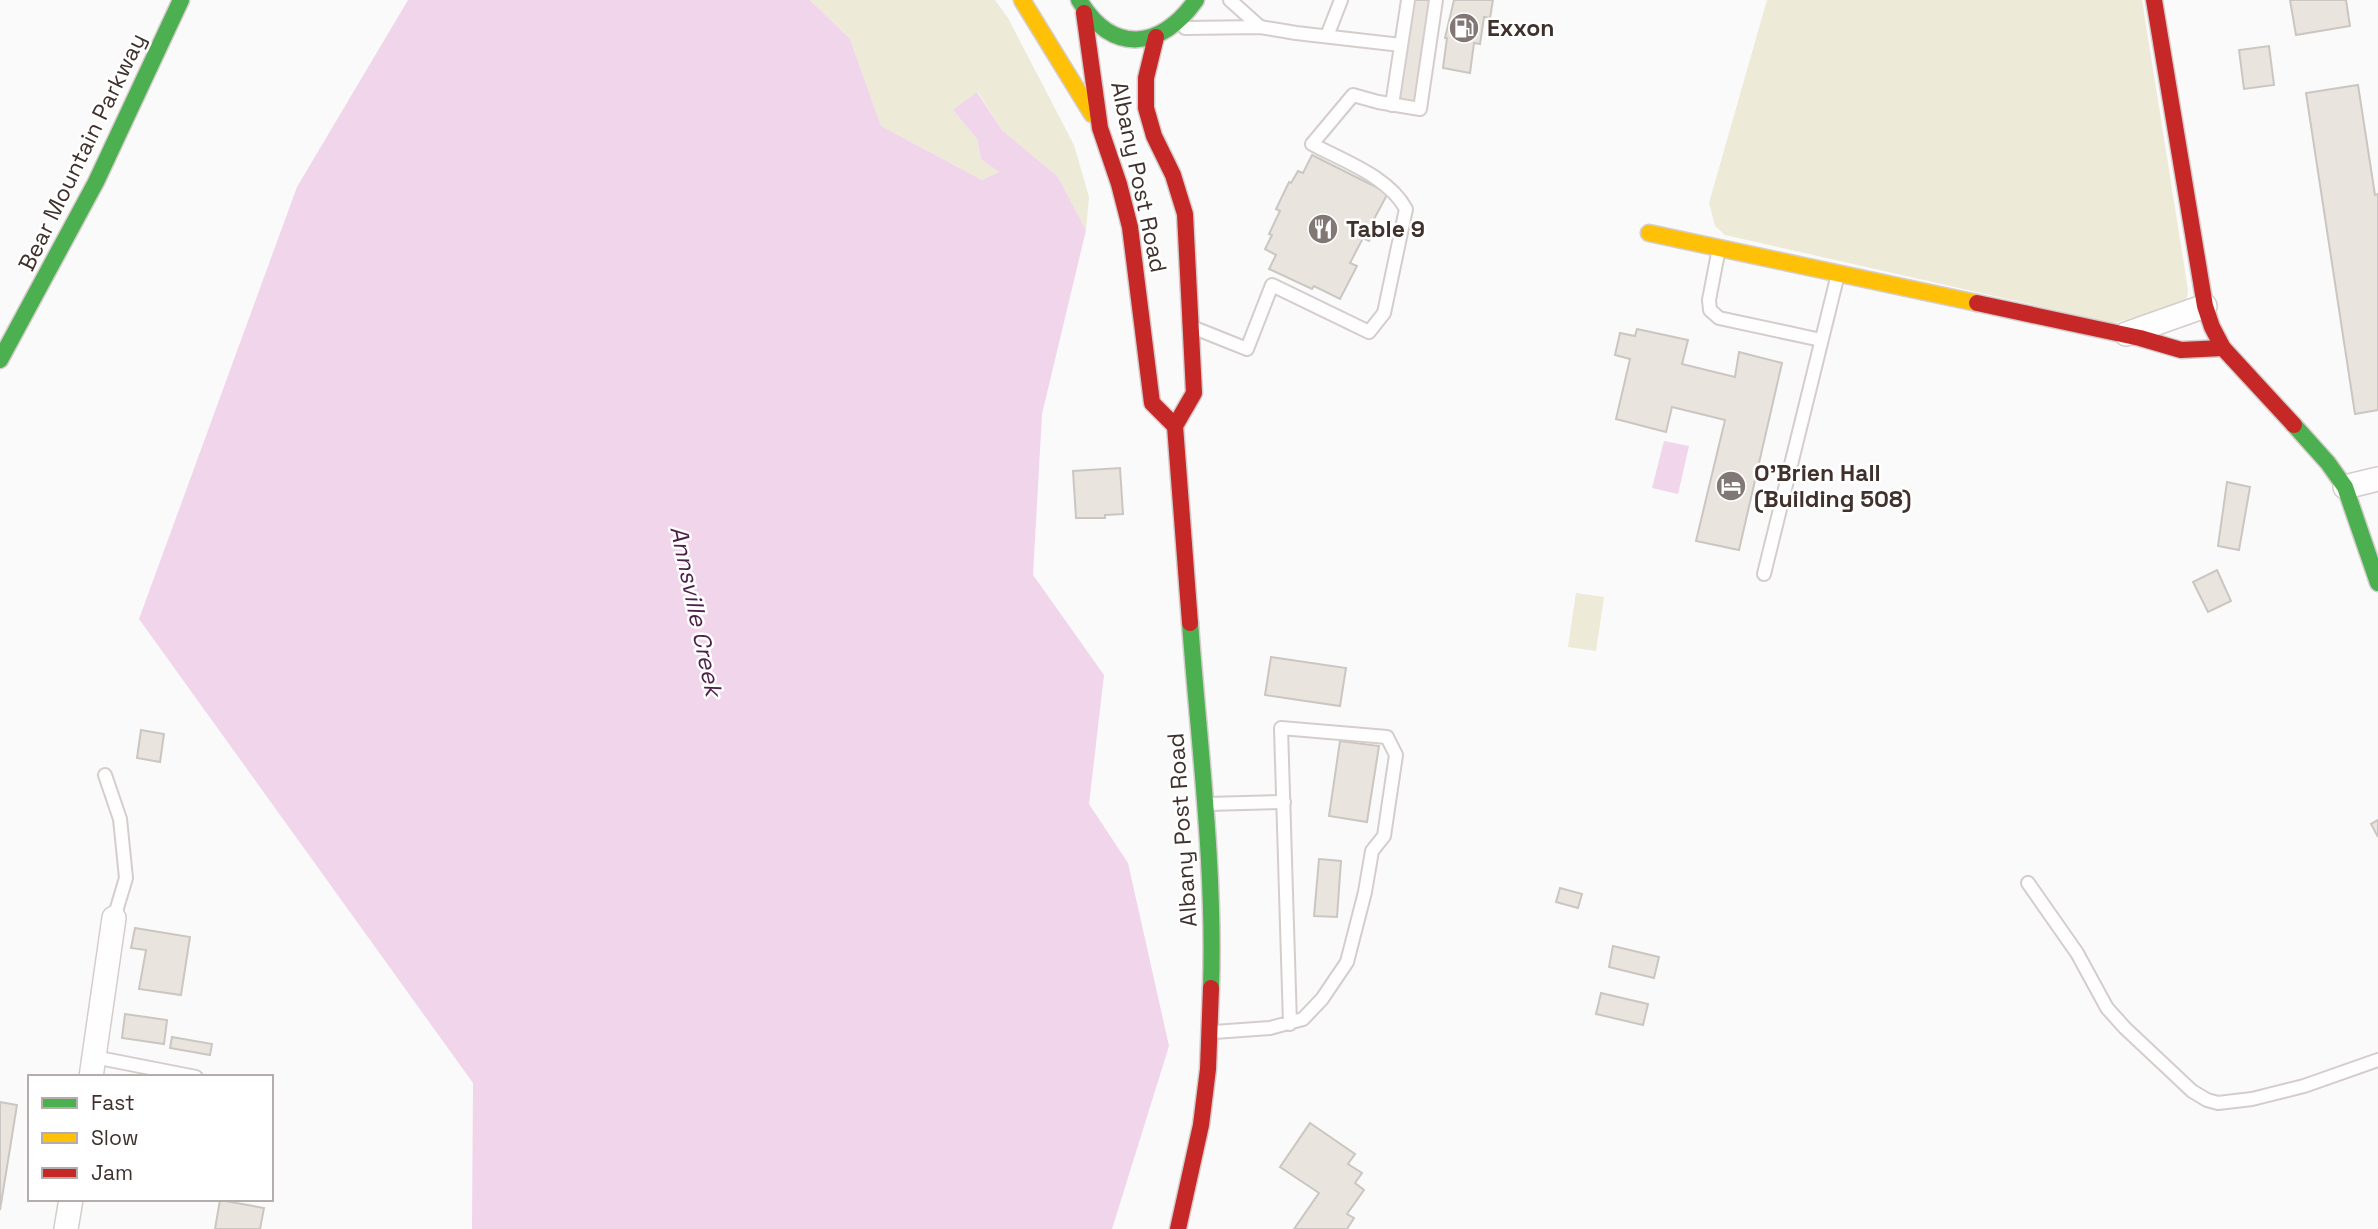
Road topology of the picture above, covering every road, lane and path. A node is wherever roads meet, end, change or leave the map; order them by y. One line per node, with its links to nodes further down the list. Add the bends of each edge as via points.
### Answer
1 (181, 0): 25 (main road, Bear Mountain Parkway, via 108,158)
2 (1022, 0): 16 (main road)
3 (1196, 0): 11 (main road)
4 (1230, 0): 10 (lane)
5 (1341, 0): 12 (lane)
6 (2154, 0): 20 (main road)
7 (1081, 6): 13 (main road, via 1100,27 1117,36 1136,40); 16 (main road, Albany Post Road)
8 (1434, 7): 15 (lane, via 1420,109)
9 (1408, 8): 14 (lane)
10 (1260, 27): 11 (lane); 12 (lane)
11 (1174, 28): 13 (main road)
12 (1326, 36): 14 (lane)
13 (1156, 37): 21 (main road, Albany Post Road, via 1146,78 1146,108 1185,214)
14 (1403, 45): 15 (lane)
15 (1392, 105): 21 (lane, via 1353,95 1312,144 1383,183 1406,209 1384,313 1369,332 1272,285 1247,349)
16 (1100, 128): 26 (main road, Albany Post Road, via 1130,227 1153,403)
17 (1649, 233): 18 (main road)
18 (1719, 248): 19 (main road); 23 (lane, via 1710,310 1719,318)
19 (1838, 274): 22 (main road); 23 (lane)
20 (2205, 306): 22 (street); 24 (main road)
21 (1191, 327): 26 (main road, Albany Post Road, via 1194,393)
22 (2124, 335): 24 (main road, via 2181,350)
23 (1821, 340): 30 (lane)
24 (2224, 348): 28 (main road, via 2328,463)
25 (0, 360)
26 (1175, 426): 34 (main road, Albany Post Road)
27 (2378, 479): 28 (street)
28 (2344, 487): 29 (main road)
29 (2370, 535): 31 (main road)
30 (1763, 574)
31 (2378, 583)
32 (105, 775): 36 (lane, via 120,818 126,878)
33 (1284, 802): 34 (lane); 37 (lane); 37 (lane, via 1281,728 1387,737 1396,755 1384,836 1372,851 1347,962 1322,999 1303,1019)
34 (1203, 804): 38 (main road, Albany Post Road, via 1210,899)
35 (2028, 883): 39 (lane, via 2077,953 2107,1008 2207,1101 2252,1099)
36 (114, 918): 40 (street)
37 (1290, 1024): 38 (lane)
38 (1210, 1032): 44 (main road, Albany Post Road, via 1200,1125)
39 (2378, 1060)
40 (93, 1067): 41 (lane)
41 (175, 1075)
42 (71, 1201): 43 (street)
43 (66, 1229)
44 (1178, 1229)

